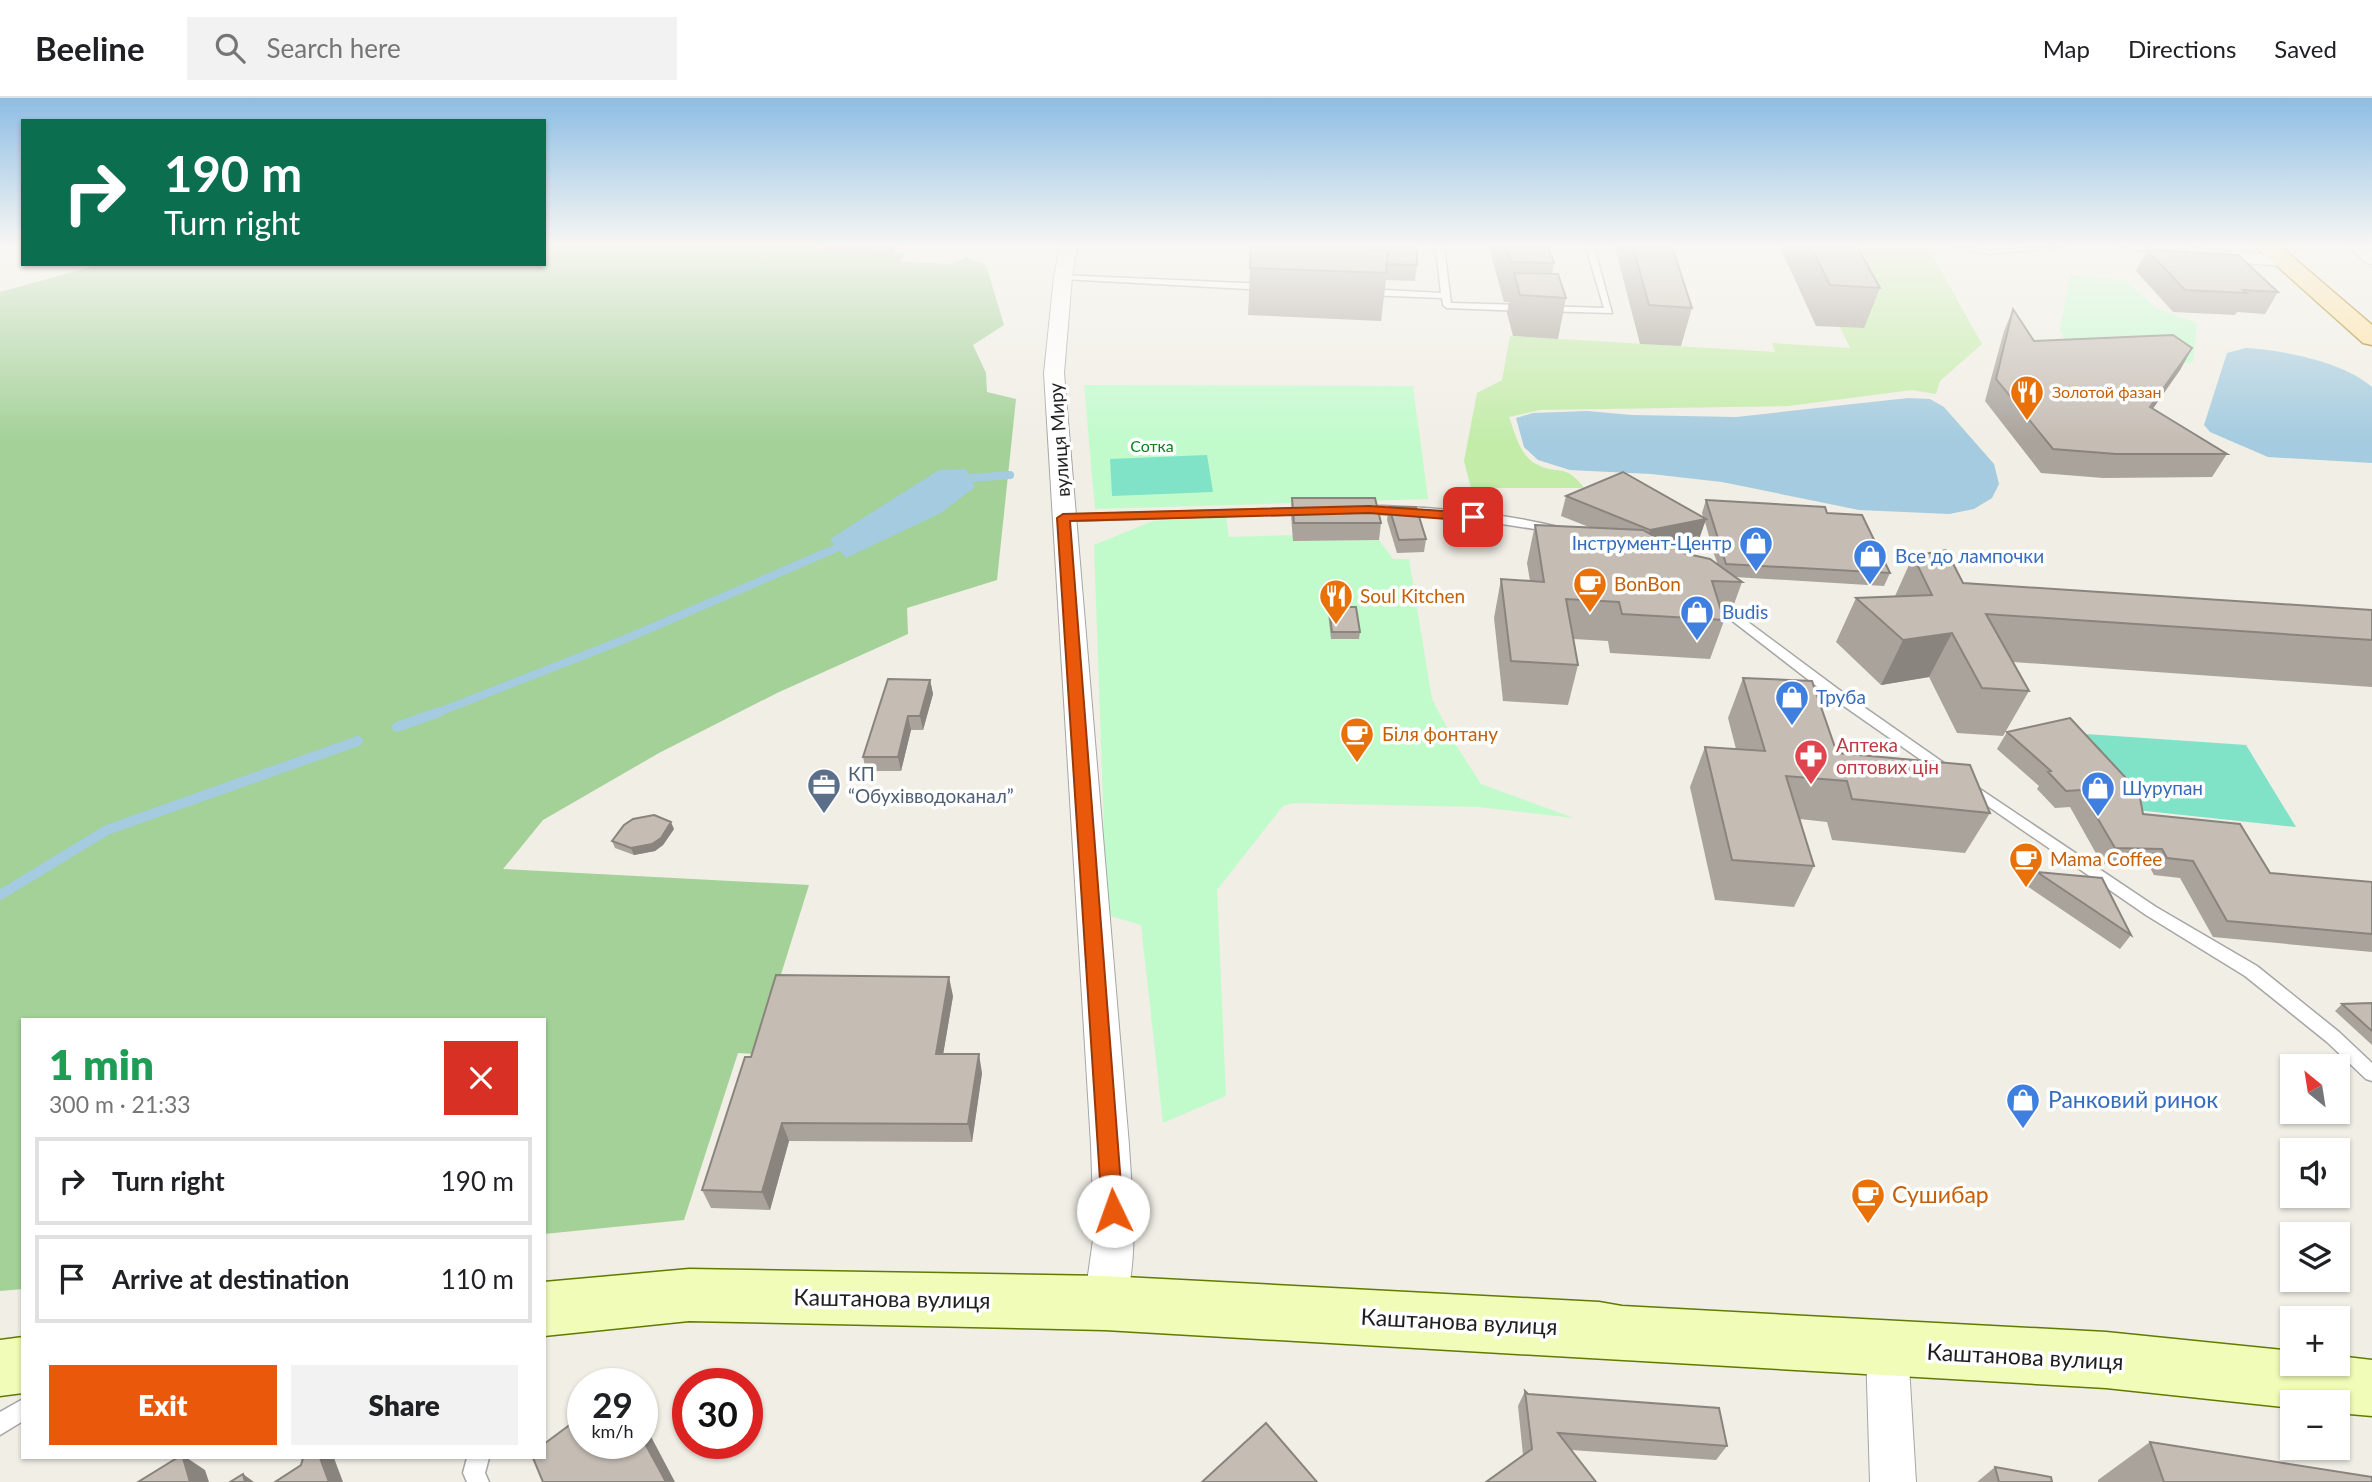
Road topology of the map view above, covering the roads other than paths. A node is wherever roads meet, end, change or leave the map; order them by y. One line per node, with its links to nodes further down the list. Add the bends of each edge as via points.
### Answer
1 (1060, 312): 6 (street, вулиця Миру, via 1054,373)
2 (2341, 312): 3 (main road)
3 (2372, 338)
4 (1328, 510): 6 (lane)
5 (1341, 510): 7 (lane, via 1518,521)
6 (1063, 518): 10 (street, вулиця Миру, via 1110,1158 1114,1233)
7 (1572, 533)
8 (1704, 594): 9 (lane, via 1833,692 2019,822 2151,911 2251,971)
9 (2372, 1074)
10 (1105, 1303): 11 (main road, Каштанова вулиця, via 689,1295); 12 (main road, Каштанова вулиця)
11 (546, 1309)
12 (1887, 1349): 15 (main road, Каштанова вулиця, via 2106,1360); 20 (street)
13 (21, 1365): 14 (main road)
14 (0, 1368)
15 (2372, 1388)
16 (21, 1410): 17 (lane)
17 (0, 1424)
18 (478, 1459): 19 (lane, via 474,1473)
19 (478, 1482)
20 (1893, 1482)

